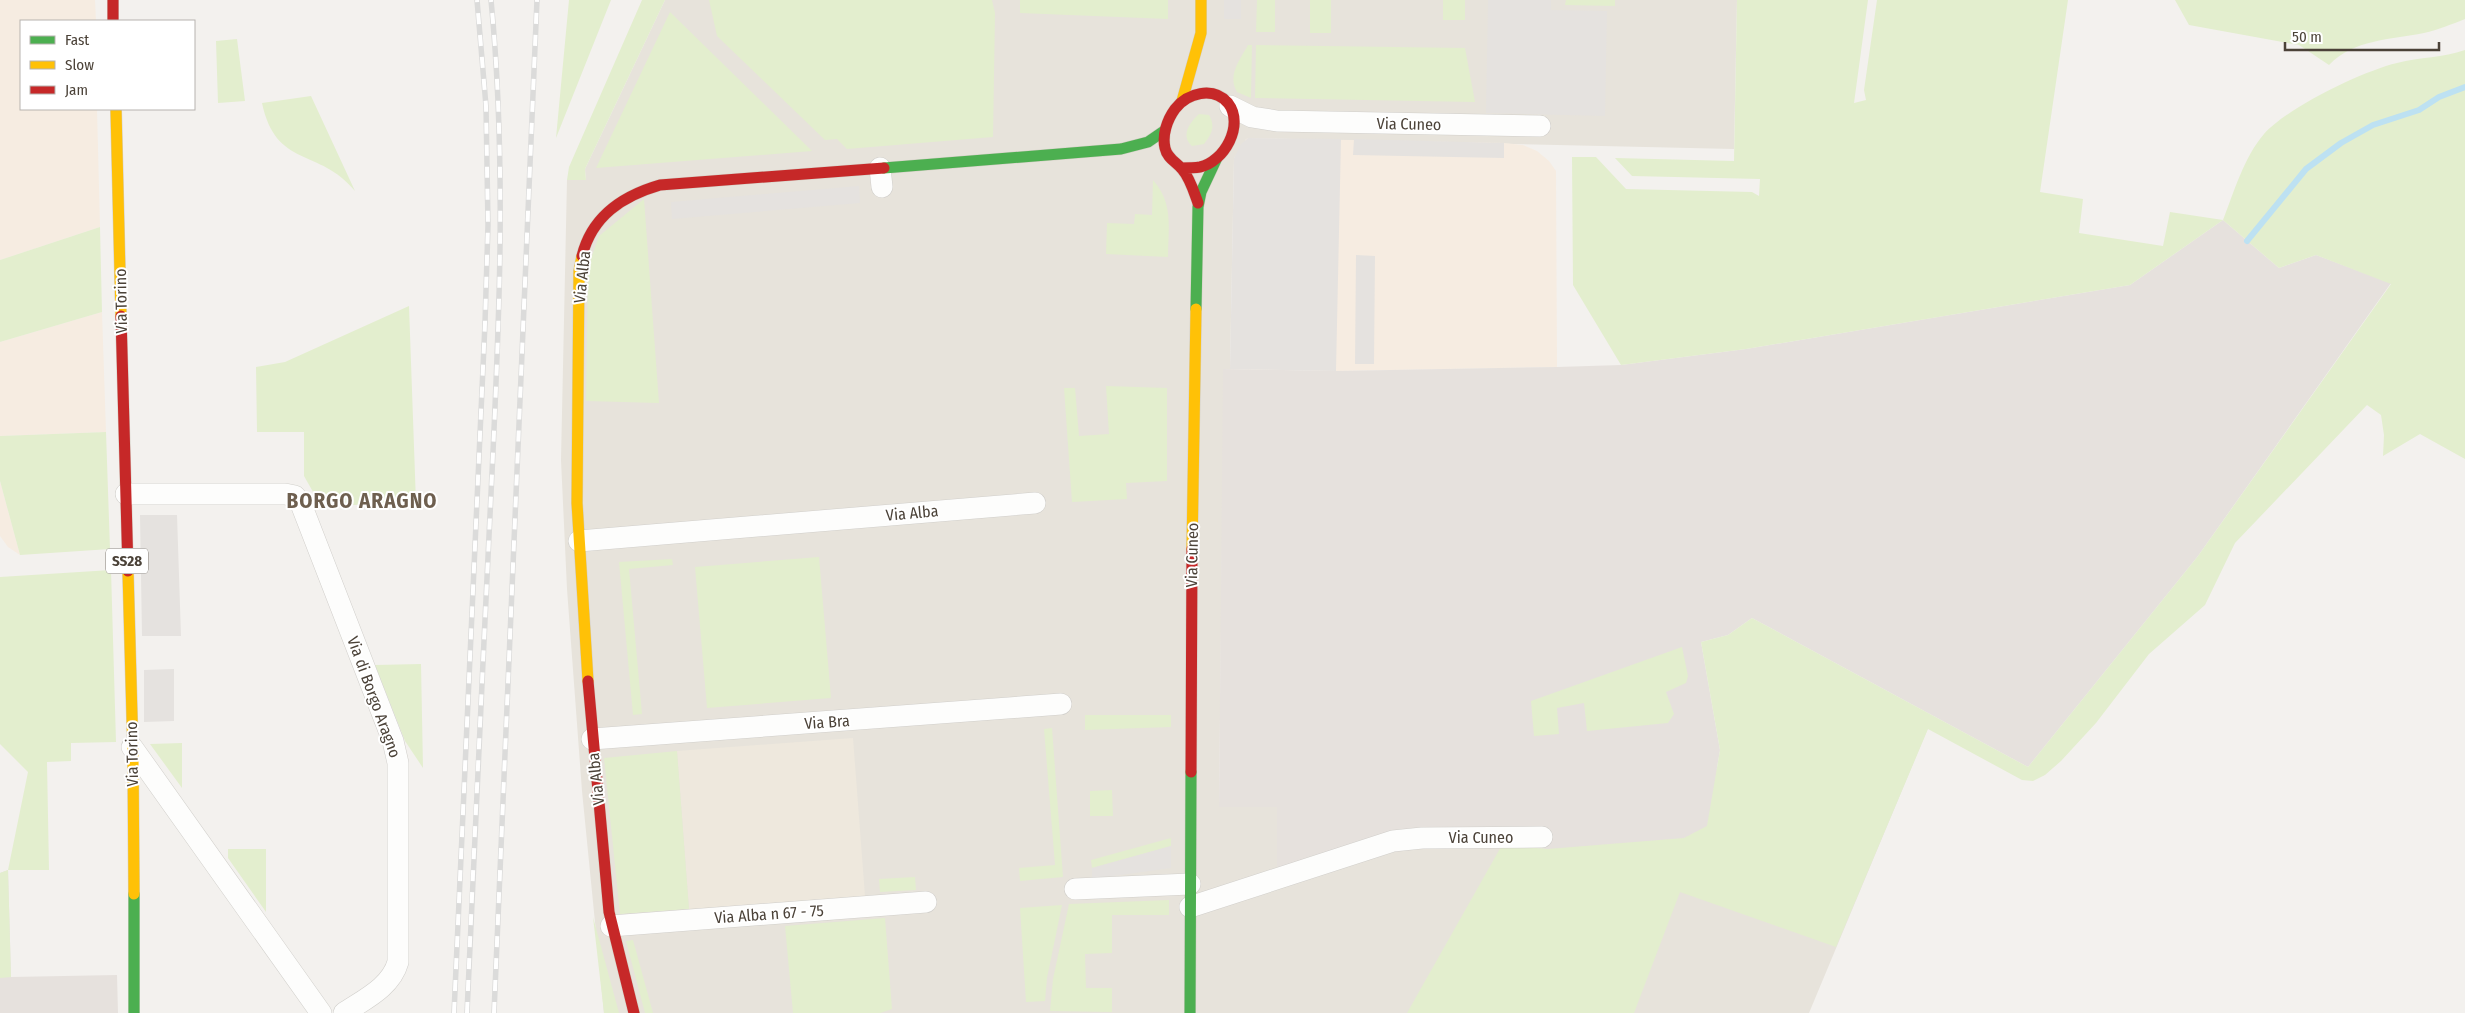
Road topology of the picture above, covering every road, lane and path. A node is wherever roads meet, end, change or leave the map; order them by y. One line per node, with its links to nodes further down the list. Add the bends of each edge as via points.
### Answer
1 (113, 0): 3 (main road)
2 (1201, 0): 4 (main road)
3 (113, 20)
4 (1201, 33): 5 (main road); 7 (main road)
5 (1207, 58)
6 (1214, 82): 8 (main road)
7 (1182, 100): 8 (main road, Via Cuneo, via 1208,93); 12 (main road)
8 (1225, 101): 10 (street, Via Cuneo, via 1252,116); 13 (main road, via 1234,116)
9 (116, 110): 18 (main road, Via Torino / SS28)
10 (1277, 121): 11 (street, Via Cuneo); 13 (street, Via Cuneo, via 1251,126)
11 (1540, 126)
12 (1164, 131): 14 (main road, Via Alba, via 1148,142); 16 (main road, Via Cuneo, via 1166,152)
13 (1232, 135): 15 (main road, Via Cuneo)
14 (1121, 149): 16 (main road, Via Alba, via 1145,150); 20 (main road, Via Alba, via 881,178 660,185 617,203 595,224 587,237 579,271 576,442)
15 (1216, 160): 16 (main road, via 1197,170); 17 (main road, Via Cuneo)
16 (1177, 165): 17 (main road, Via Cuneo)
17 (1198, 203): 25 (main road, Via Cuneo)
18 (126, 494): 23 (main road, Via Torino / SS28); 32 (street, Via di Borgo Aragno, via 285,494 295,496 301,504 393,741 398,763 396,972 389,981)
19 (1035, 503): 20 (street, Via Alba)
20 (580, 541): 22 (main road, Via Alba)
21 (1061, 704): 22 (street, Via Bra)
22 (592, 739): 29 (main road, Via Alba)
23 (132, 747): 30 (main road, Via Torino / SS28); 31 (street)
24 (1542, 837): 28 (street, Via Cuneo, via 1393,841)
25 (1190, 884): 26 (street); 28 (main road, Via Cuneo)
26 (1075, 889)
27 (926, 902): 29 (street, Via Alba n 67 - 75)
28 (1190, 907): 34 (main road, Via Cuneo)
29 (611, 926): 33 (main road, Via Alba)
30 (134, 1013)
31 (321, 1013)
32 (344, 1013)
33 (634, 1013)
34 (1190, 1013)

